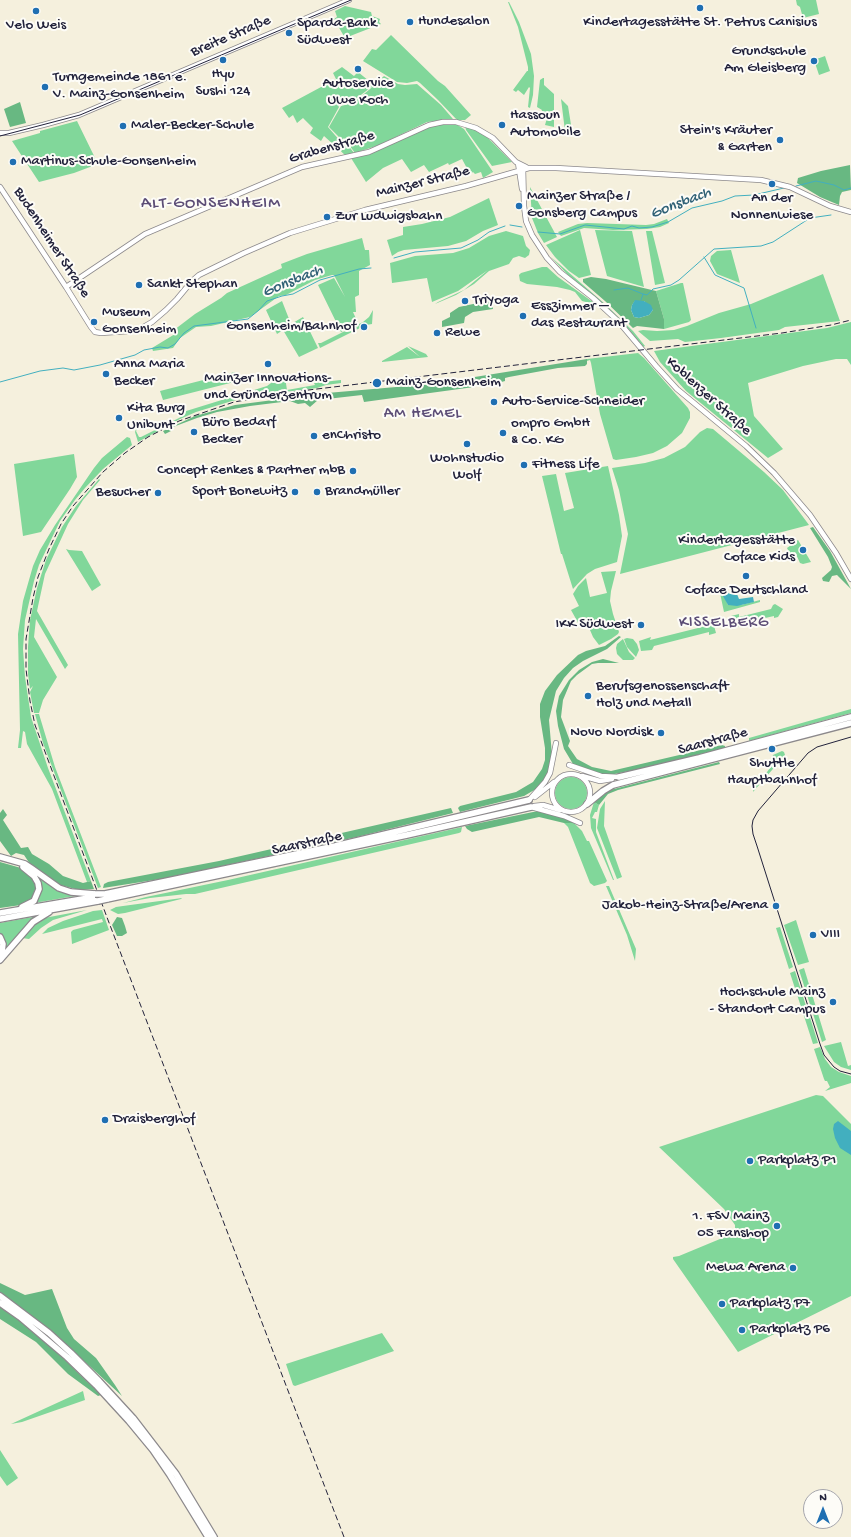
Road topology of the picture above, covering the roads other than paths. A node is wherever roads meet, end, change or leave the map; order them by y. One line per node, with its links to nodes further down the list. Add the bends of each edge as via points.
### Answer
1 (348, 0): 2 (main road, Breite Straße, via 79,114)
2 (0, 134)
3 (521, 168): 5 (main road, Mainzer Straße, via 761,180 786,185 834,208); 6 (main road, Grabenstraße, via 492,138 476,128 456,122 429,125 369,152 302,167 149,233); 7 (main road, Mainzer Straße, via 466,186 365,210 290,233 201,274 166,310 140,329); 8 (main road, Koblenzer Straße, via 524,214 528,227 547,258 618,321 677,389 746,446 774,473 816,524)
4 (0, 187): 6 (main road, Budenheimer Straße)
5 (851, 212)
6 (66, 287): 7 (main road, Budenheimer Straße)
7 (95, 332)
8 (851, 579)
9 (851, 717): 14 (highway, Saarstraße)
10 (851, 723): 17 (highway, Saarstraße, via 613,785)
11 (556, 743): 16 (main road, via 550,773)
12 (569, 765): 14 (main road, via 601,776)
13 (580, 776): 14 (main road, Saarstraße, via 600,781); 15 (main road, via 567,775); 17 (main road, via 589,787 590,796)
14 (619, 777)
15 (556, 781): 16 (main road, Saarstraße); 19 (main road, via 552,790 553,799)
16 (529, 800): 20 (highway, Saarstraße)
17 (587, 804): 19 (main road, via 575,812)
18 (531, 807): 19 (main road, Saarstraße, via 543,805); 20 (highway, Saarstraße); 21 (main road)
19 (564, 811)
20 (460, 820): 24 (highway, Saarstraße, bridge, via 106,897)
21 (580, 823)
22 (0, 857): 24 (highway, via 32,868 59,888)
23 (0, 860): 26 (highway, via 26,868 39,886 34,901)
24 (96, 897): 25 (highway); 26 (highway)
25 (55, 909): 28 (highway); 31 (highway, via 33,922)
26 (13, 911): 27 (highway)
27 (0, 913)
28 (0, 918)
29 (0, 937): 30 (highway, via 3,944)
30 (0, 956)
31 (0, 960)
32 (0, 1296): 35 (highway, via 71,1353 133,1418 176,1474)
33 (0, 1303): 34 (highway, via 68,1357 129,1421 153,1450)
34 (208, 1537)
35 (214, 1537)

